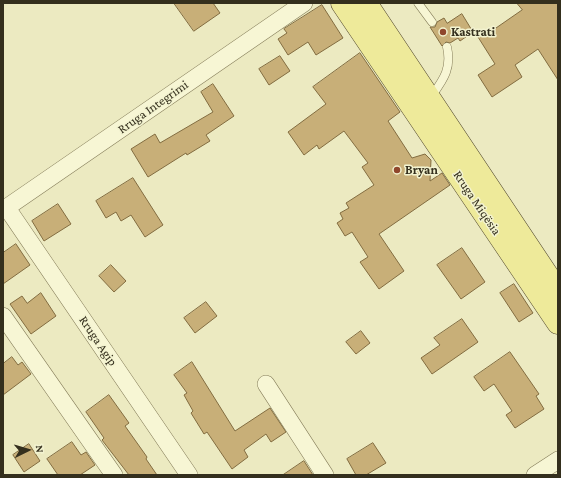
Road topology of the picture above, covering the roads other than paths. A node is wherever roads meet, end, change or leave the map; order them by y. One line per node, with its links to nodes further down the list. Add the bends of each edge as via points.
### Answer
1 (304, 3): 8 (street, Rruga Integrimi)
2 (342, 3): 11 (main road, Rruga Miqësia)
3 (366, 3): 7 (main road, Rruga Miqësia)
4 (418, 3): 5 (lane)
5 (432, 22)
6 (447, 47): 7 (lane, via 447,72)
7 (429, 100): 9 (main road, Rruga Miqësia)
8 (5, 209): 15 (street, Rruga Agip)
9 (555, 280)
10 (3, 316): 14 (street)
11 (558, 323)
12 (266, 384): 16 (street)
13 (558, 460): 17 (street)
14 (114, 475)
15 (189, 475)
16 (325, 475)
17 (536, 475)

